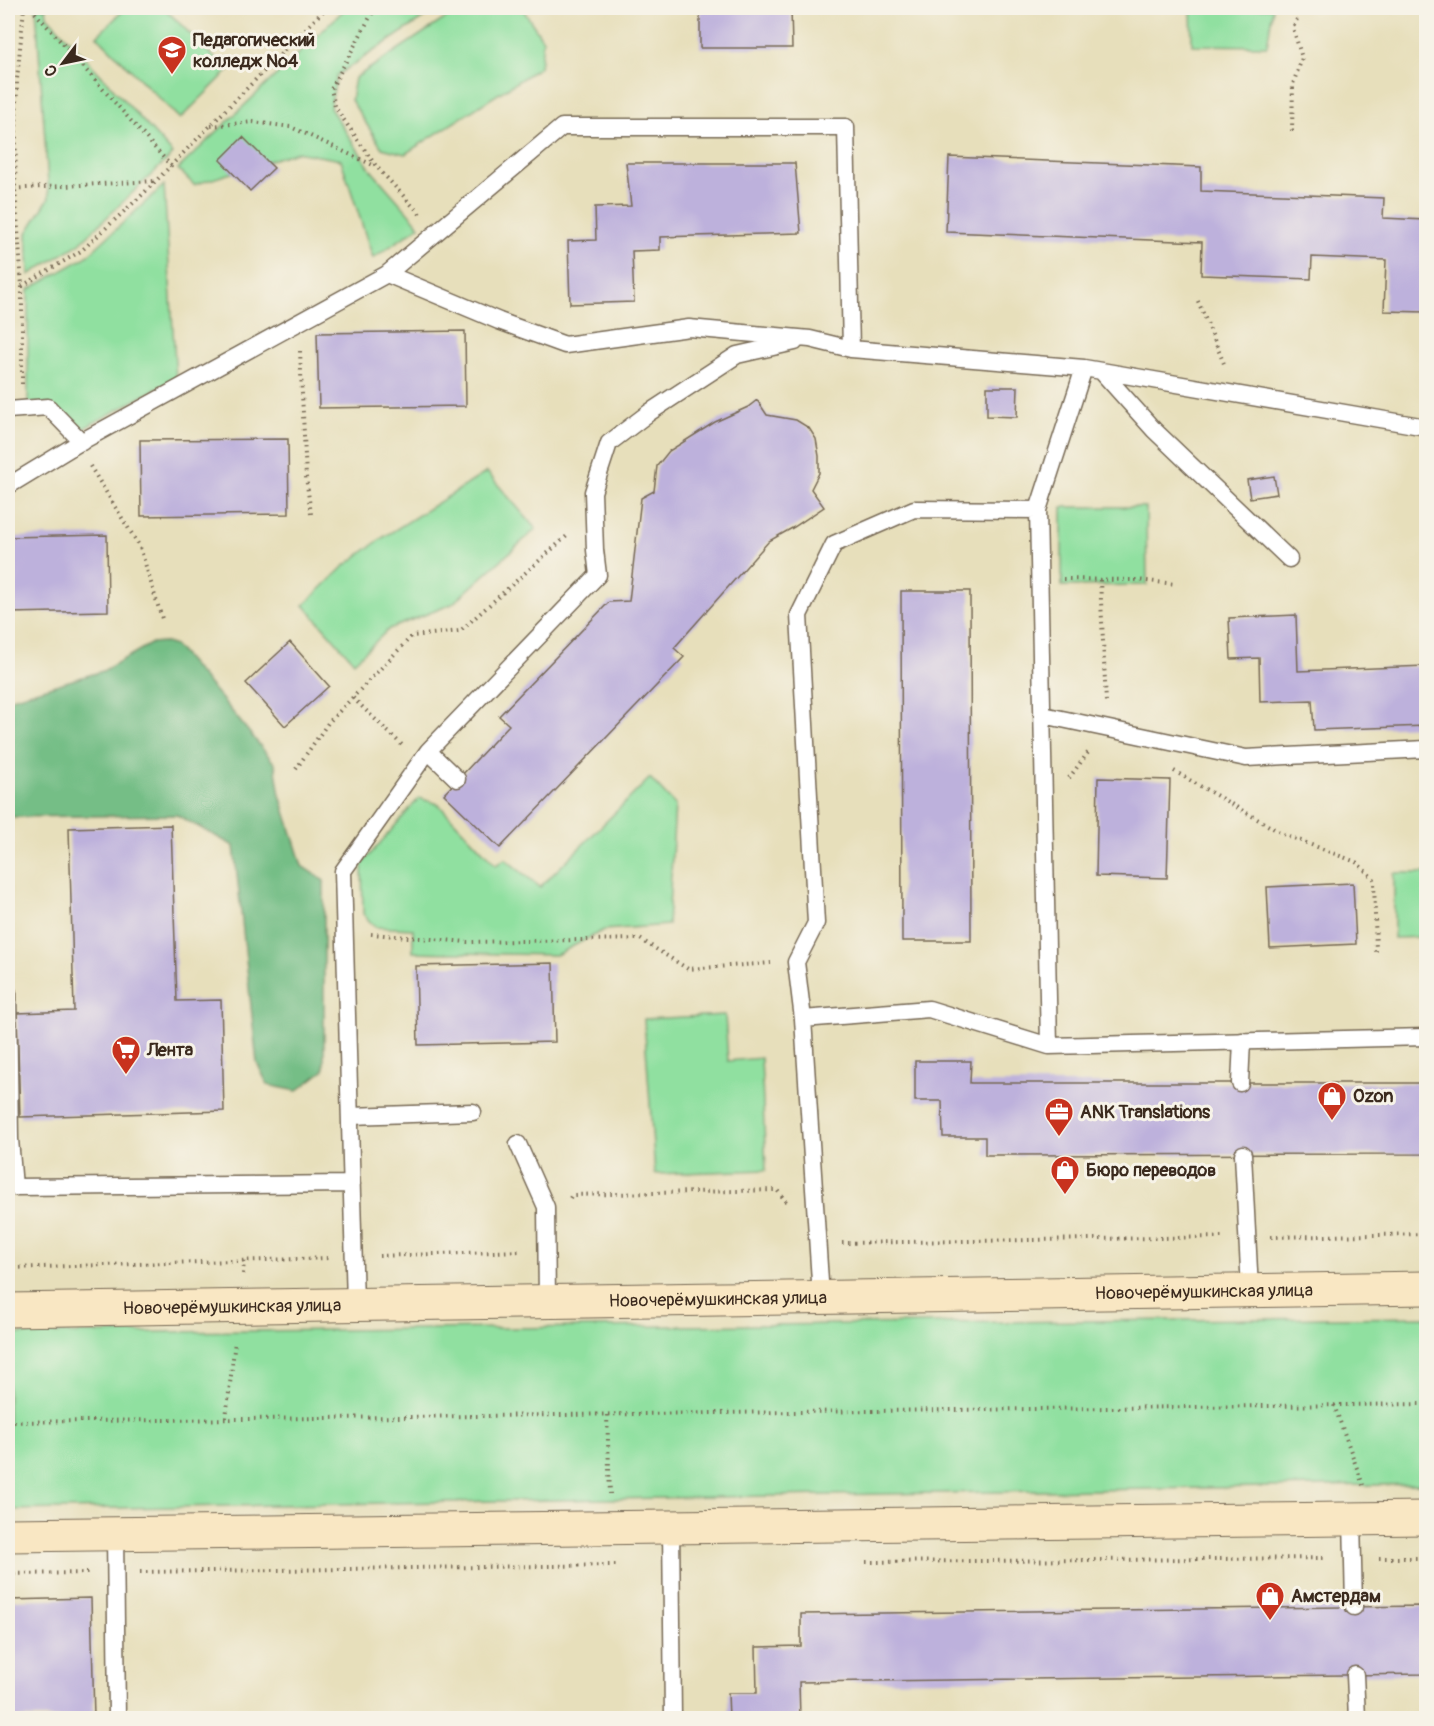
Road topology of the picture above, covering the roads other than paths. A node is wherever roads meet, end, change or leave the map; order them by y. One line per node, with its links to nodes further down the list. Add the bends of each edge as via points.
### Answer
1 (387, 274): 2 (lane, via 565,345 689,328); 3 (lane, via 562,127 846,128); 8 (lane)
2 (810, 339): 3 (lane); 14 (lane, via 736,355 609,443 593,492 598,575)
3 (851, 349): 4 (lane)
4 (1084, 368): 5 (lane); 10 (lane)
5 (1102, 372): 7 (lane); 11 (lane, via 1154,430)
6 (15, 409): 8 (lane, via 48,407)
7 (1426, 427)
8 (79, 443): 9 (lane)
9 (8, 486)
10 (1038, 510): 12 (lane); 17 (lane, via 914,509 834,544 799,615 816,923 796,962)
11 (1289, 559)
12 (1043, 715): 13 (lane, via 1246,758); 20 (lane)
13 (1426, 749)
14 (424, 756): 15 (lane); 23 (lane, via 343,871)
15 (458, 779)
16 (8, 993): 26 (lane, via 14,1187)
17 (803, 1019): 20 (lane, via 929,1009); 29 (lane)
18 (1426, 1037): 19 (lane)
19 (1242, 1041): 20 (lane); 21 (lane)
20 (1049, 1046)
21 (1240, 1083)
22 (473, 1112): 23 (lane)
23 (350, 1116): 26 (lane)
24 (518, 1144): 30 (lane, via 546,1207)
25 (1243, 1154): 28 (lane)
26 (352, 1184): 31 (lane)
27 (1426, 1288): 28 (street, Новочерёмушкинская улица)
28 (1250, 1290): 29 (street, Новочерёмушкинская улица)
29 (821, 1297): 30 (street, Новочерёмушкинская улица)
30 (547, 1301): 31 (street, Новочерёмушкинская улица)
31 (355, 1304): 32 (street, Новочерёмушкинская улица)
32 (8, 1310)
33 (1352, 1518): 34 (street); 35 (street); 38 (lane)
34 (1426, 1518)
35 (670, 1527): 36 (street); 41 (lane)
36 (115, 1534): 37 (street); 40 (lane)
37 (8, 1535)
38 (1354, 1607)
39 (1355, 1675): 42 (lane)
40 (117, 1719)
41 (673, 1719)
42 (1357, 1719)

